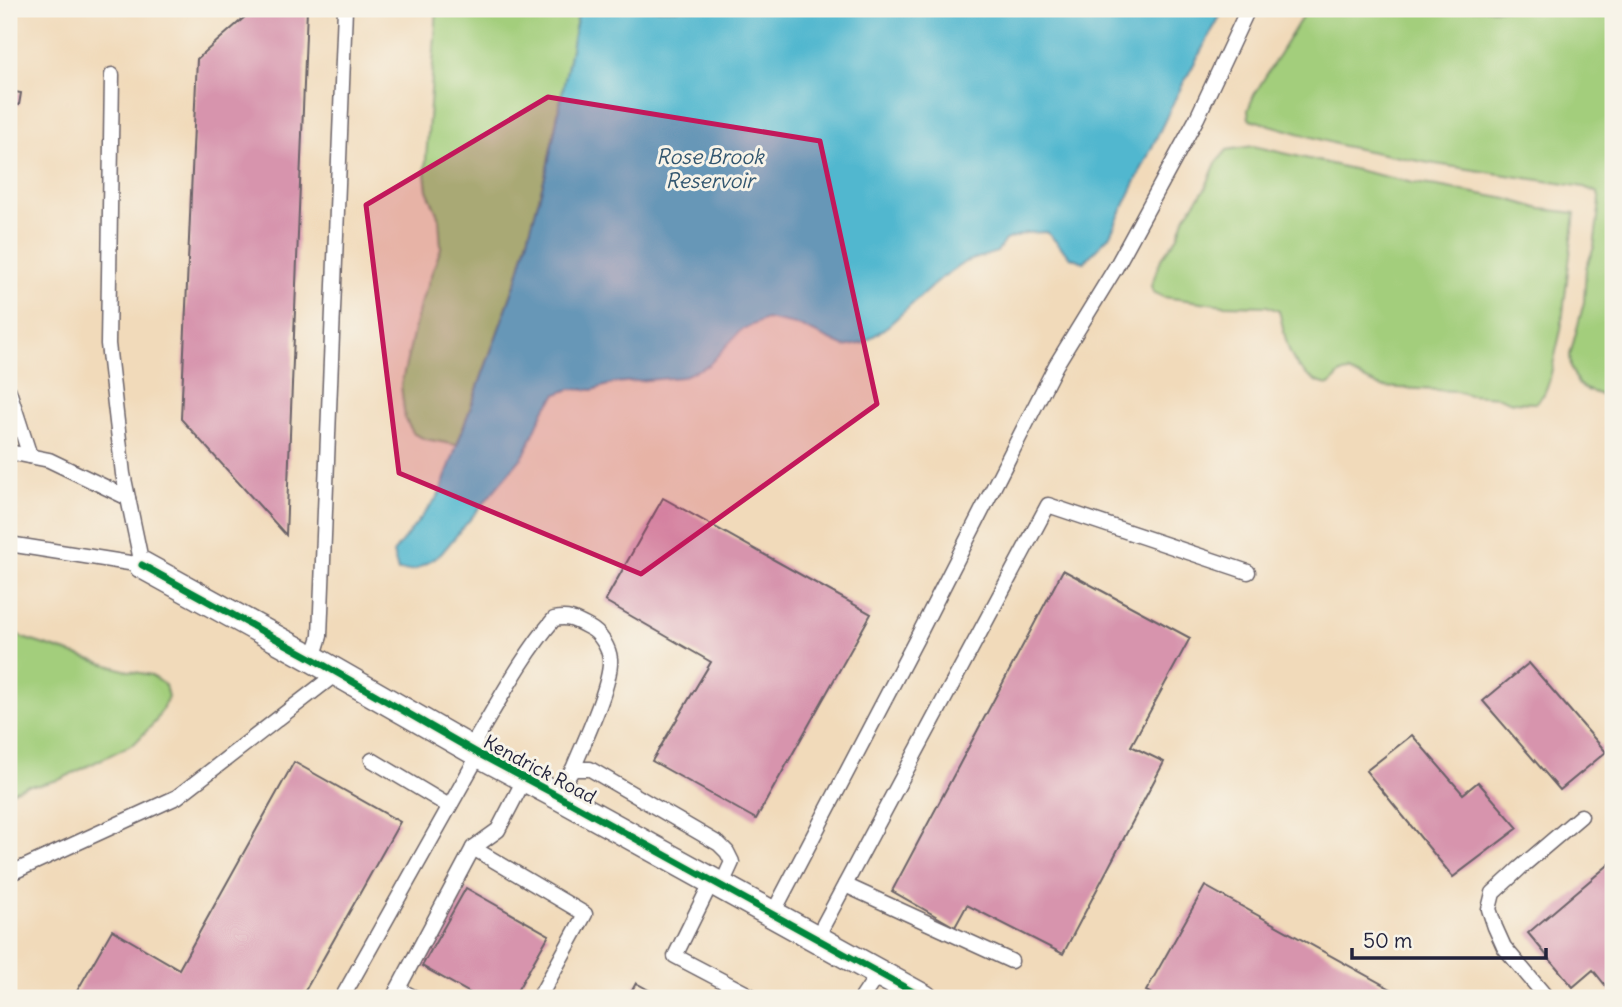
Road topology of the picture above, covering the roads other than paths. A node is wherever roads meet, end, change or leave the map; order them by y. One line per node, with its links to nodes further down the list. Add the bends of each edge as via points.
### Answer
1 (345, 9): 11 (lane, via 320,636)
2 (1248, 9): 24 (lane, via 1197,118 1116,267 1056,365)
3 (112, 75): 7 (lane, via 108,344)
4 (9, 391): 6 (lane)
5 (9, 452): 6 (lane)
6 (30, 456): 7 (lane, via 49,460)
7 (128, 498): 9 (lane)
8 (9, 544): 9 (lane)
9 (142, 565): 11 (street, Kendrick Road)
10 (1248, 572): 23 (lane, via 1048,505)
11 (313, 659): 12 (street, Kendrick Road)
12 (337, 673): 13 (street, Kendrick Road); 21 (lane, via 177,797)
13 (475, 752): 15 (lane, via 516,672 554,619 566,617 594,630 610,660 606,687); 16 (street, Kendrick Road); 18 (lane)
14 (372, 760): 18 (lane)
15 (573, 769): 17 (lane); 22 (lane, via 590,769 719,844 732,862)
16 (524, 778): 17 (street, Kendrick Road); 20 (lane, via 498,830)
17 (560, 797): 22 (street, Kendrick Road)
18 (449, 806): 29 (lane)
19 (1581, 816): 35 (lane, via 1493,893 1489,909 1504,947)
20 (473, 848): 28 (lane); 31 (lane, via 585,914)
21 (9, 874)
22 (717, 884): 24 (street, Kendrick Road); 32 (lane, via 674,956)
23 (845, 885): 25 (lane); 26 (lane)
24 (772, 915): 25 (street, Kendrick Road)
25 (816, 939): 27 (street, Kendrick Road)
26 (1011, 961)
27 (878, 974): 33 (lane); 34 (street, Kendrick Road)
28 (395, 994): 30 (lane)
29 (342, 998)
30 (415, 998)
31 (539, 998)
32 (755, 998)
33 (862, 998)
34 (924, 998)
35 (1548, 998)

